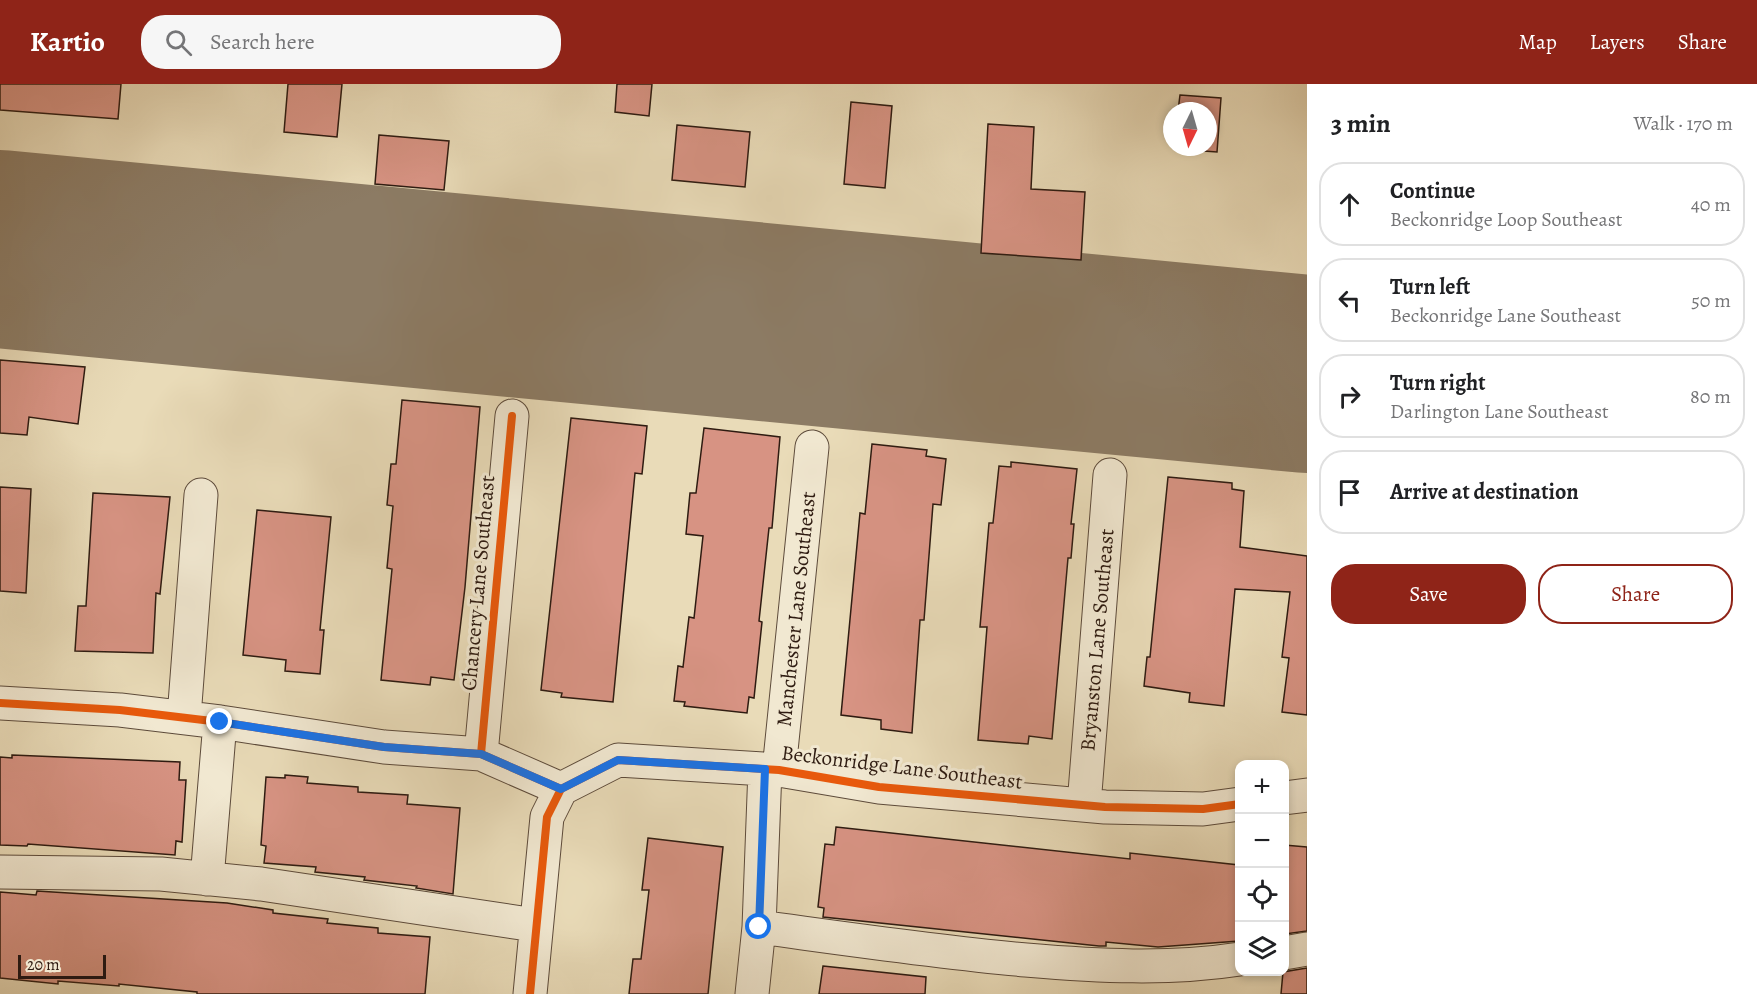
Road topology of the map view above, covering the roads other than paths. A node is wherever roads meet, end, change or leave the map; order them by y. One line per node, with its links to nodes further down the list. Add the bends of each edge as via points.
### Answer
1 (512, 416): 8 (street, Chancery Lane Southeast)
2 (812, 447): 9 (street, Manchester Lane Southeast)
3 (1110, 475): 14 (street, Bryanston Lane Southeast)
4 (201, 495): 6 (street)
5 (0, 703): 6 (street)
6 (184, 717): 7 (street)
7 (220, 722): 8 (street, via 384,747); 16 (street)
8 (481, 754): 10 (street)
9 (772, 769): 10 (street, Beckonridge Lane Southeast, via 618,760); 14 (street, Beckonridge Lane Southeast, via 879,787); 18 (street, Manchester Lane Southeast)
10 (561, 789): 17 (street, via 547,817)
11 (1307, 795): 12 (street)
12 (1289, 797)
13 (1235, 804): 14 (street, Beckonridge Lane Southeast, via 1203,808)
14 (1084, 805)
15 (0, 872): 16 (street, via 161,874)
16 (207, 879): 17 (street)
17 (535, 925): 23 (street)
18 (759, 927): 22 (street); 24 (street, Manchester Lane Southeast)
19 (1307, 949): 20 (street)
20 (1289, 951)
21 (1235, 960): 22 (street)
22 (1149, 980)
23 (530, 994)
24 (752, 994)

